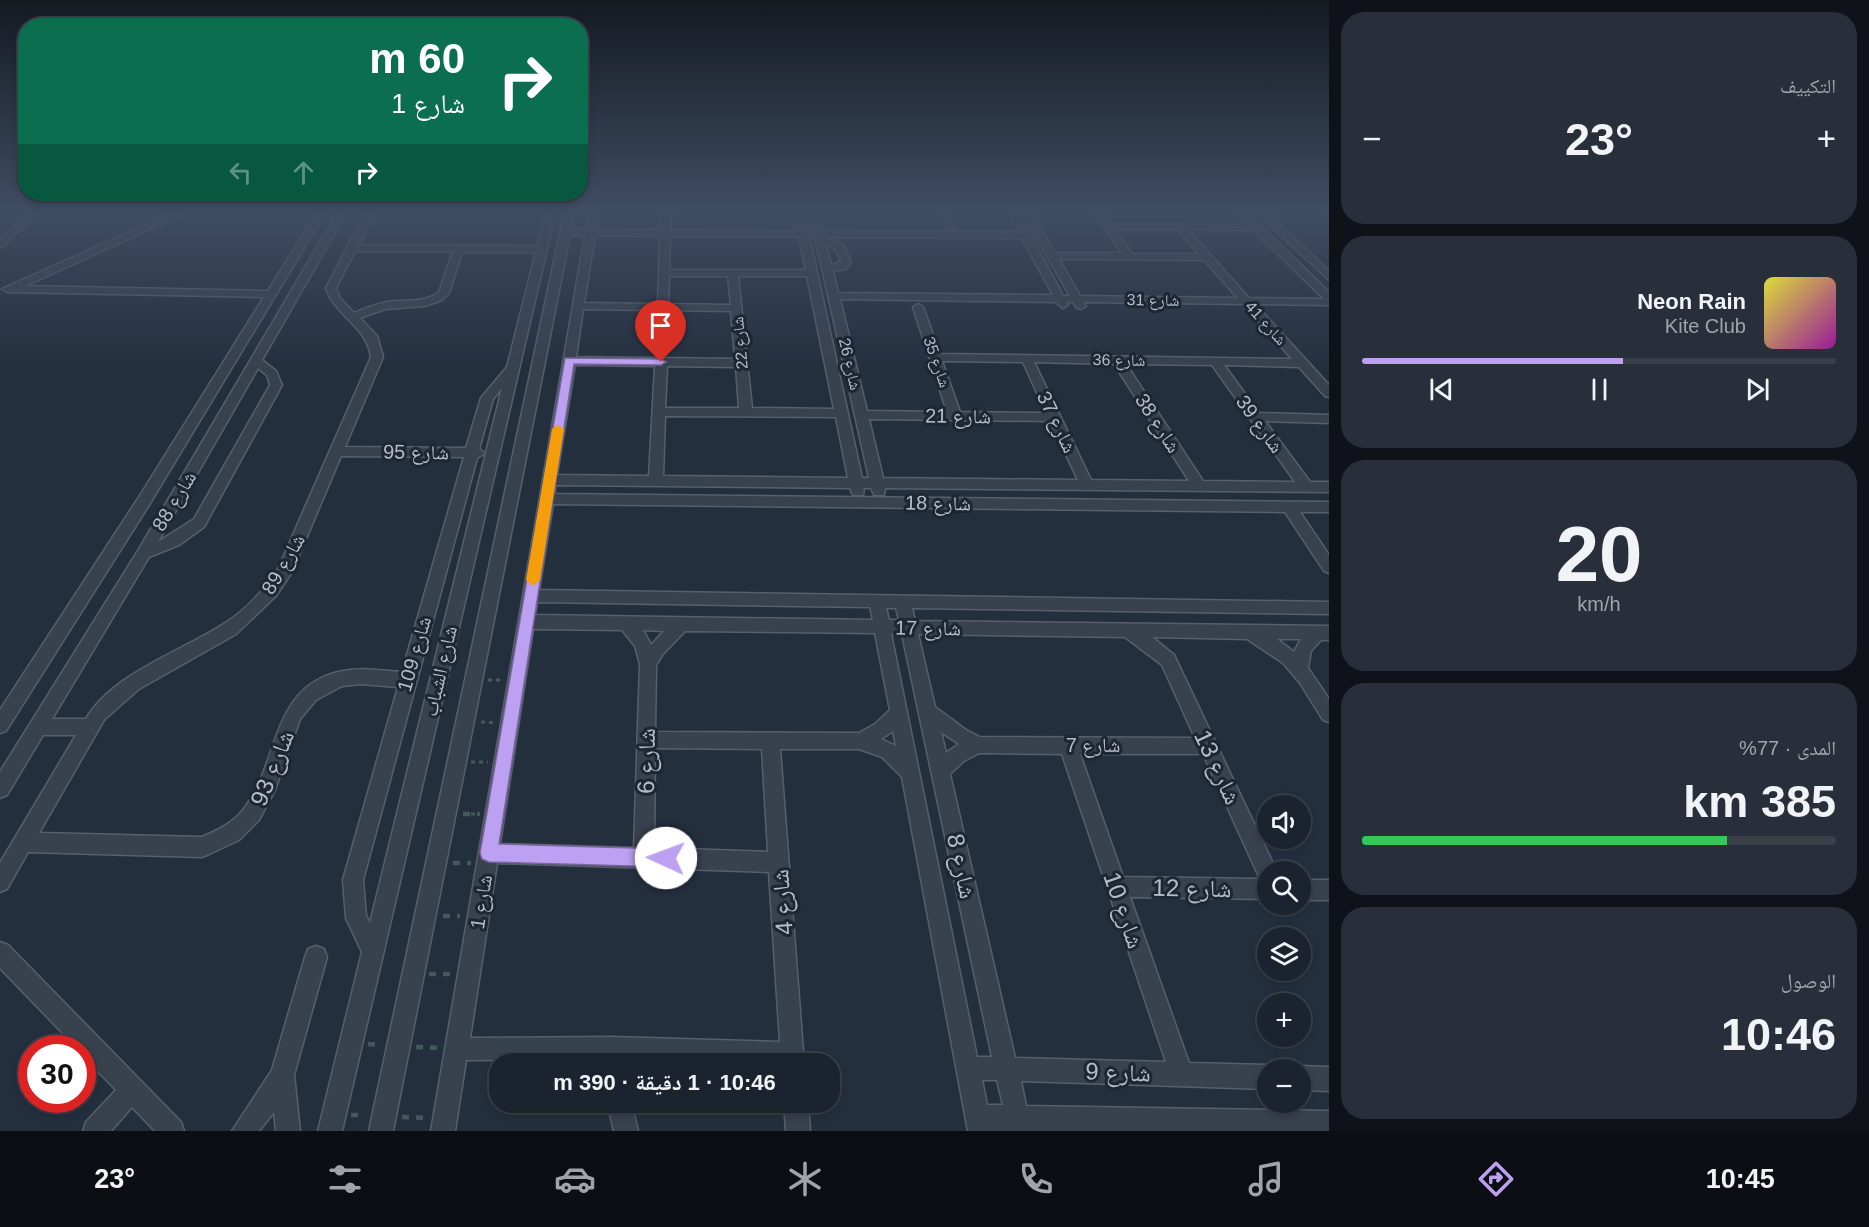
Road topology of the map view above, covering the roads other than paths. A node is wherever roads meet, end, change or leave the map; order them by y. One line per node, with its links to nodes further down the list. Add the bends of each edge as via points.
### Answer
1 (60, 263): 26 (street)
2 (64, 263): 26 (street)
3 (290, 263): 27 (street, شارع 88)
4 (314, 263): 31 (street, شارع 88)
5 (345, 263): 40 (street, شارع 89, via 331,288 338,303)
6 (454, 263): 40 (street, via 444,292 438,298 421,304 378,308)
7 (539, 263): 50 (street, شارع الشباب)
8 (560, 263): 61 (street, شارع الشباب)
9 (585, 263): 34 (street, شارع 1)
10 (664, 263): 22 (street)
11 (810, 263): 24 (street, شارع 26)
12 (826, 263): 19 (street, شارع 26)
13 (846, 263): 19 (street, via 841,267)
14 (1040, 263): 32 (street)
15 (1056, 263): 33 (street)
16 (1212, 263): 30 (street, شارع 41)
17 (1293, 263): 20 (street)
18 (1313, 263): 21 (street)
19 (827, 267): 29 (street, شارع 26)
20 (1297, 267): 21 (street); 28 (street)
21 (1318, 268): 25 (street)
22 (664, 273): 23 (street); 35 (street)
23 (733, 273): 24 (street); 37 (street, شارع 22)
24 (812, 273): 54 (street, شارع 26)
25 (1329, 278)
26 (2, 289): 27 (street)
27 (268, 299): 31 (street); 100 (street, شارع 88)
28 (1329, 300): 30 (street, شارع 31)
29 (835, 301): 32 (street, شارع 31); 36 (street, شارع 31); 55 (street, شارع 26)
30 (1246, 301): 33 (street, شارع 31); 38 (street, شارع 41)
31 (291, 303): 45 (street, شارع 88)
32 (1063, 304): 33 (street, شارع 31); 36 (street, شارع 31)
33 (1080, 304): 38 (street, شارع 31)
34 (578, 306): 35 (street); 44 (street, شارع 1)
35 (663, 307): 37 (street)
36 (918, 307): 41 (street, شارع 35)
37 (736, 308): 48 (street, شارع 22)
38 (1255, 310): 39 (street, شارع 31); 49 (street, شارع 41)
39 (1329, 311)
40 (354, 317): 62 (street, شارع 89, via 374,340 377,357)
41 (935, 357): 42 (street, شارع 36); 56 (street, شارع 35)
42 (1027, 359): 43 (street, شارع 36); 57 (street, شارع 37)
43 (1118, 360): 47 (street, شارع 36); 70 (street, شارع 38)
44 (569, 361): 46 (street); 65 (street, شارع 1)
45 (256, 362): 78 (street, شارع 88); 78 (street, via 274,376 276,386 199,523 175,541)
46 (661, 362): 48 (street); 52 (street)
47 (1215, 362): 49 (street, شارع 36); 58 (street, شارع 39)
48 (742, 363): 53 (street, شارع 22)
49 (1302, 363): 51 (street, شارع 41)
50 (515, 366): 60 (street, شارع الشباب); 63 (street, شارع 109, via 486,398)
51 (1329, 393)
52 (659, 412): 53 (street); 66 (street)
53 (746, 413): 54 (street)
54 (841, 413): 67 (street, شارع 26)
55 (862, 415): 56 (street, شارع 21); 68 (street, شارع 26)
56 (955, 416): 57 (street, شارع 21)
57 (1055, 417): 69 (street, شارع 37)
58 (1255, 417): 59 (street); 71 (street, شارع 39)
59 (1329, 419)
60 (502, 423): 61 (street); 64 (street, شارع الشباب)
61 (527, 423): 147 (street, شارع الشباب)
62 (338, 451): 63 (street, شارع 95); 101 (street, شارع 89, via 294,552 271,592 230,629 133,684)
63 (471, 453): 64 (street, شارع 95); 96 (street, شارع 109)
64 (494, 453): 122 (street, شارع الشباب)
65 (549, 480): 66 (street, شارع 18); 73 (street, شارع 1)
66 (656, 481): 67 (street, شارع 18)
67 (856, 483): 68 (street, شارع 18); 74 (street, شارع 26)
68 (878, 483): 69 (street, شارع 18); 75 (street, شارع 26)
69 (1087, 485): 70 (street, شارع 18)
70 (1199, 486): 71 (street, شارع 18)
71 (1306, 487): 72 (street, شارع 18)
72 (1329, 487)
73 (546, 499): 74 (street, شارع 18); 80 (street, شارع 1)
74 (860, 502): 75 (street, شارع 18)
75 (882, 502): 76 (street, شارع 18)
76 (1289, 507): 77 (street, شارع 18); 79 (street)
77 (1329, 507)
78 (144, 553): 102 (street, شارع 88)
79 (1329, 567)
80 (531, 596): 81 (street, شارع 17); 84 (street, شارع 1)
81 (877, 602): 82 (street, شارع 17); 87 (street, شارع 8)
82 (903, 602): 83 (street, شارع 17); 88 (street, شارع 8)
83 (1329, 608)
84 (526, 622): 85 (street, شارع 17); 113 (street, شارع 1)
85 (626, 624): 86 (street, شارع 17); 94 (street, شارع 6, via 642,641)
86 (681, 624): 87 (street, شارع 17); 94 (street)
87 (882, 627): 88 (street, شارع 17); 97 (street, شارع 8)
88 (909, 628): 89 (street, شارع 17); 98 (street, شارع 8)
89 (1128, 631): 90 (street, شارع 17); 93 (street, شارع 13)
90 (1183, 631): 91 (street, شارع 17); 93 (street, via 1168,648)
91 (1250, 632): 92 (street, شارع 17); 95 (street)
92 (1323, 633): 95 (street, via 1307,641)
93 (1168, 660): 108 (street, شارع 13)
94 (648, 664): 103 (street, شارع 6)
95 (1300, 667): 99 (street)
96 (406, 680): 112 (street, شارع 93, via 336,680 308,696 295,710 261,801 237,831 220,842 202,847); 122 (street, شارع 109, via 353,880 356,918)
97 (898, 711): 105 (street, via 890,725); 110 (street, شارع 8)
98 (927, 711): 106 (street, شارع 7); 109 (street, شارع 8)
99 (1329, 714)
100 (0, 725)
101 (90, 726): 102 (street); 112 (street, شارع 89)
102 (38, 727): 111 (street, شارع 88)
103 (646, 740): 104 (street); 114 (street, شارع 6)
104 (770, 740): 105 (street); 116 (street, شارع 4)
105 (859, 741): 110 (street, via 888,750)
106 (979, 745): 107 (street, شارع 7); 109 (street, شارع 7, via 951,759)
107 (1068, 745): 108 (street, شارع 7); 118 (street, شارع 10)
108 (1208, 746): 115 (street, شارع 13)
109 (941, 772): 129 (street, شارع 8)
110 (910, 773): 128 (street, شارع 8)
111 (0, 789)
112 (22, 842): 117 (street, شارع 89)
113 (488, 858): 114 (street); 125 (street, شارع 1)
114 (644, 858): 116 (street)
115 (1262, 861)
116 (779, 862): 127 (street, شارع 4)
117 (0, 882)
118 (1116, 887): 119 (street, شارع 12); 130 (street, شارع 10)
119 (1257, 889)
120 (1311, 890): 121 (street)
121 (1329, 890)
122 (373, 951): 146 (street, شارع الشباب)
123 (0, 953): 135 (street)
124 (316, 957): 131 (street)
125 (457, 1049): 126 (street); 148 (street, شارع 1)
126 (547, 1053)
127 (793, 1053)
128 (968, 1068): 129 (street, شارع 9); 139 (street, شارع 8)
129 (1006, 1069): 130 (street, شارع 9); 140 (street, شارع 8)
130 (1181, 1074): 132 (street, شارع 9)
131 (282, 1075): 144 (street); 145 (street)
132 (1257, 1077)
133 (1311, 1078): 134 (street)
134 (1329, 1079)
135 (132, 1090): 142 (street); 143 (street)
136 (622, 1113): 149 (street)
137 (797, 1113): 150 (street)
138 (1329, 1123): 141 (street)
139 (979, 1124): 140 (street)
140 (1019, 1125): 141 (street)
141 (1199, 1126)
142 (95, 1131)
143 (172, 1131)
144 (244, 1131)
145 (288, 1131)
146 (330, 1131)
147 (381, 1131)
148 (443, 1131)
149 (626, 1131)
150 (798, 1131)

